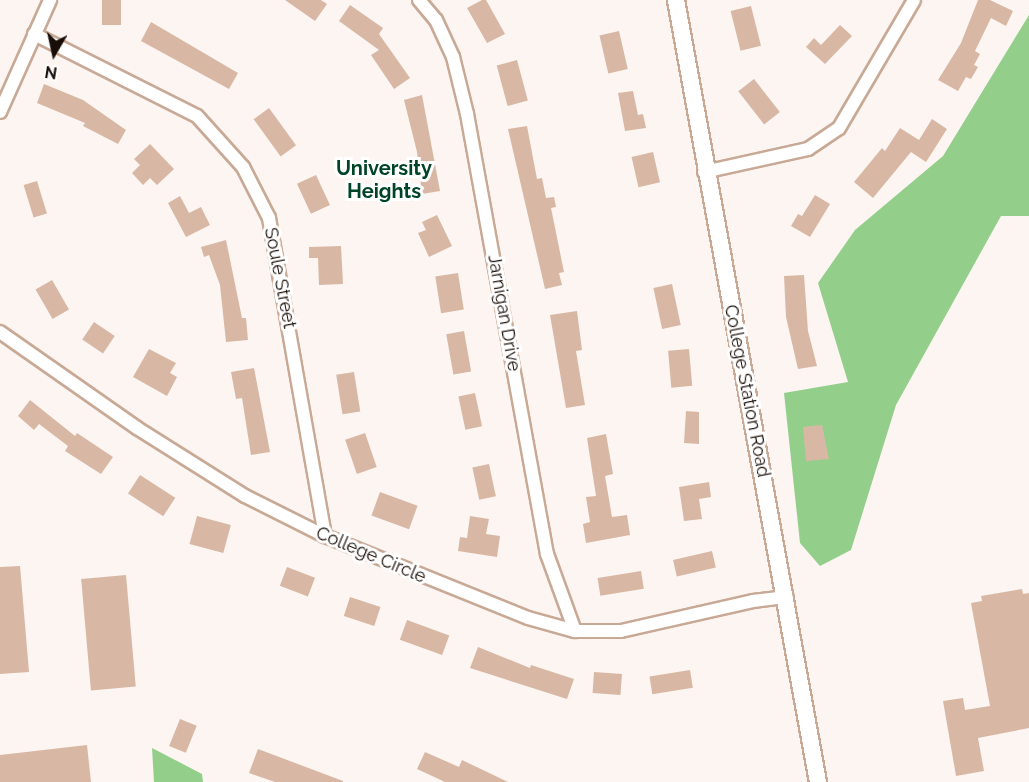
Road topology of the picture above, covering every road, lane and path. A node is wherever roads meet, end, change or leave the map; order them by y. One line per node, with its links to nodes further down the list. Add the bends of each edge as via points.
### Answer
1 (50, 0): 5 (street)
2 (419, 0): 11 (street, Jarnigan Drive, via 436,20 453,57 467,114 547,554)
3 (676, 0): 7 (main road, College Station Road)
4 (914, 0): 7 (street, via 839,128 808,149)
5 (34, 34): 6 (street); 9 (street, Soule Street, via 197,117 243,167 269,218)
6 (0, 112)
7 (705, 172): 10 (main road, College Station Road)
8 (0, 332): 9 (street, College Circle, via 146,435 244,496)
9 (325, 536): 11 (street, College Circle, via 483,602)
10 (787, 597): 11 (street, College Circle, via 753,601 621,632); 12 (main road, College Station Road)
11 (575, 631)
12 (818, 782)

